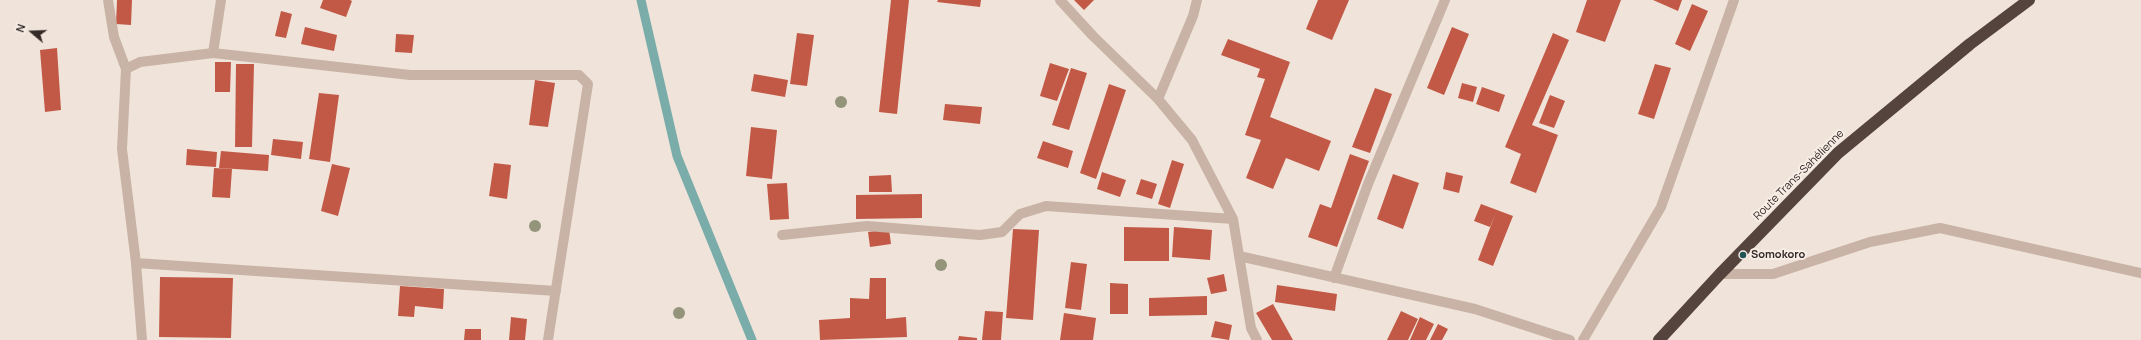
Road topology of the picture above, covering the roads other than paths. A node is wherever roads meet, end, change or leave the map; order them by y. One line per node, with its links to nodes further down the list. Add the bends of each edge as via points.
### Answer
1 (108, 0): 9 (street, via 114,37)
2 (221, 0): 8 (street)
3 (1060, 0): 10 (street)
4 (1197, 0): 10 (street, via 1194,16)
5 (1445, 0): 17 (street, via 1368,184)
6 (1734, 0): 23 (street, via 1661,207)
7 (2029, 0): 16 (highway, Route Trans-Sahélienne, via 1970,44 1838,153)
8 (213, 53): 9 (street, via 140,62); 18 (street, via 410,75 579,75 588,84)
9 (126, 69): 14 (street, via 122,149)
10 (1158, 99): 11 (street, via 1192,140)
11 (1233, 220): 12 (street, via 1046,206 1020,214 1002,232 980,235 867,226); 13 (street)
12 (782, 235)
13 (1239, 256): 17 (street); 21 (street, via 1251,328)
14 (136, 264): 18 (street); 19 (street)
15 (2141, 273): 16 (street, via 1940,228 1870,242 1773,274)
16 (1720, 274): 24 (highway, Route Trans-Sahélienne)
17 (1334, 278): 22 (street, via 1475,309)
18 (556, 291): 20 (street)
19 (142, 340)
20 (548, 340)
21 (1258, 340)
22 (1570, 340)
23 (1583, 340)
24 (1659, 340)

